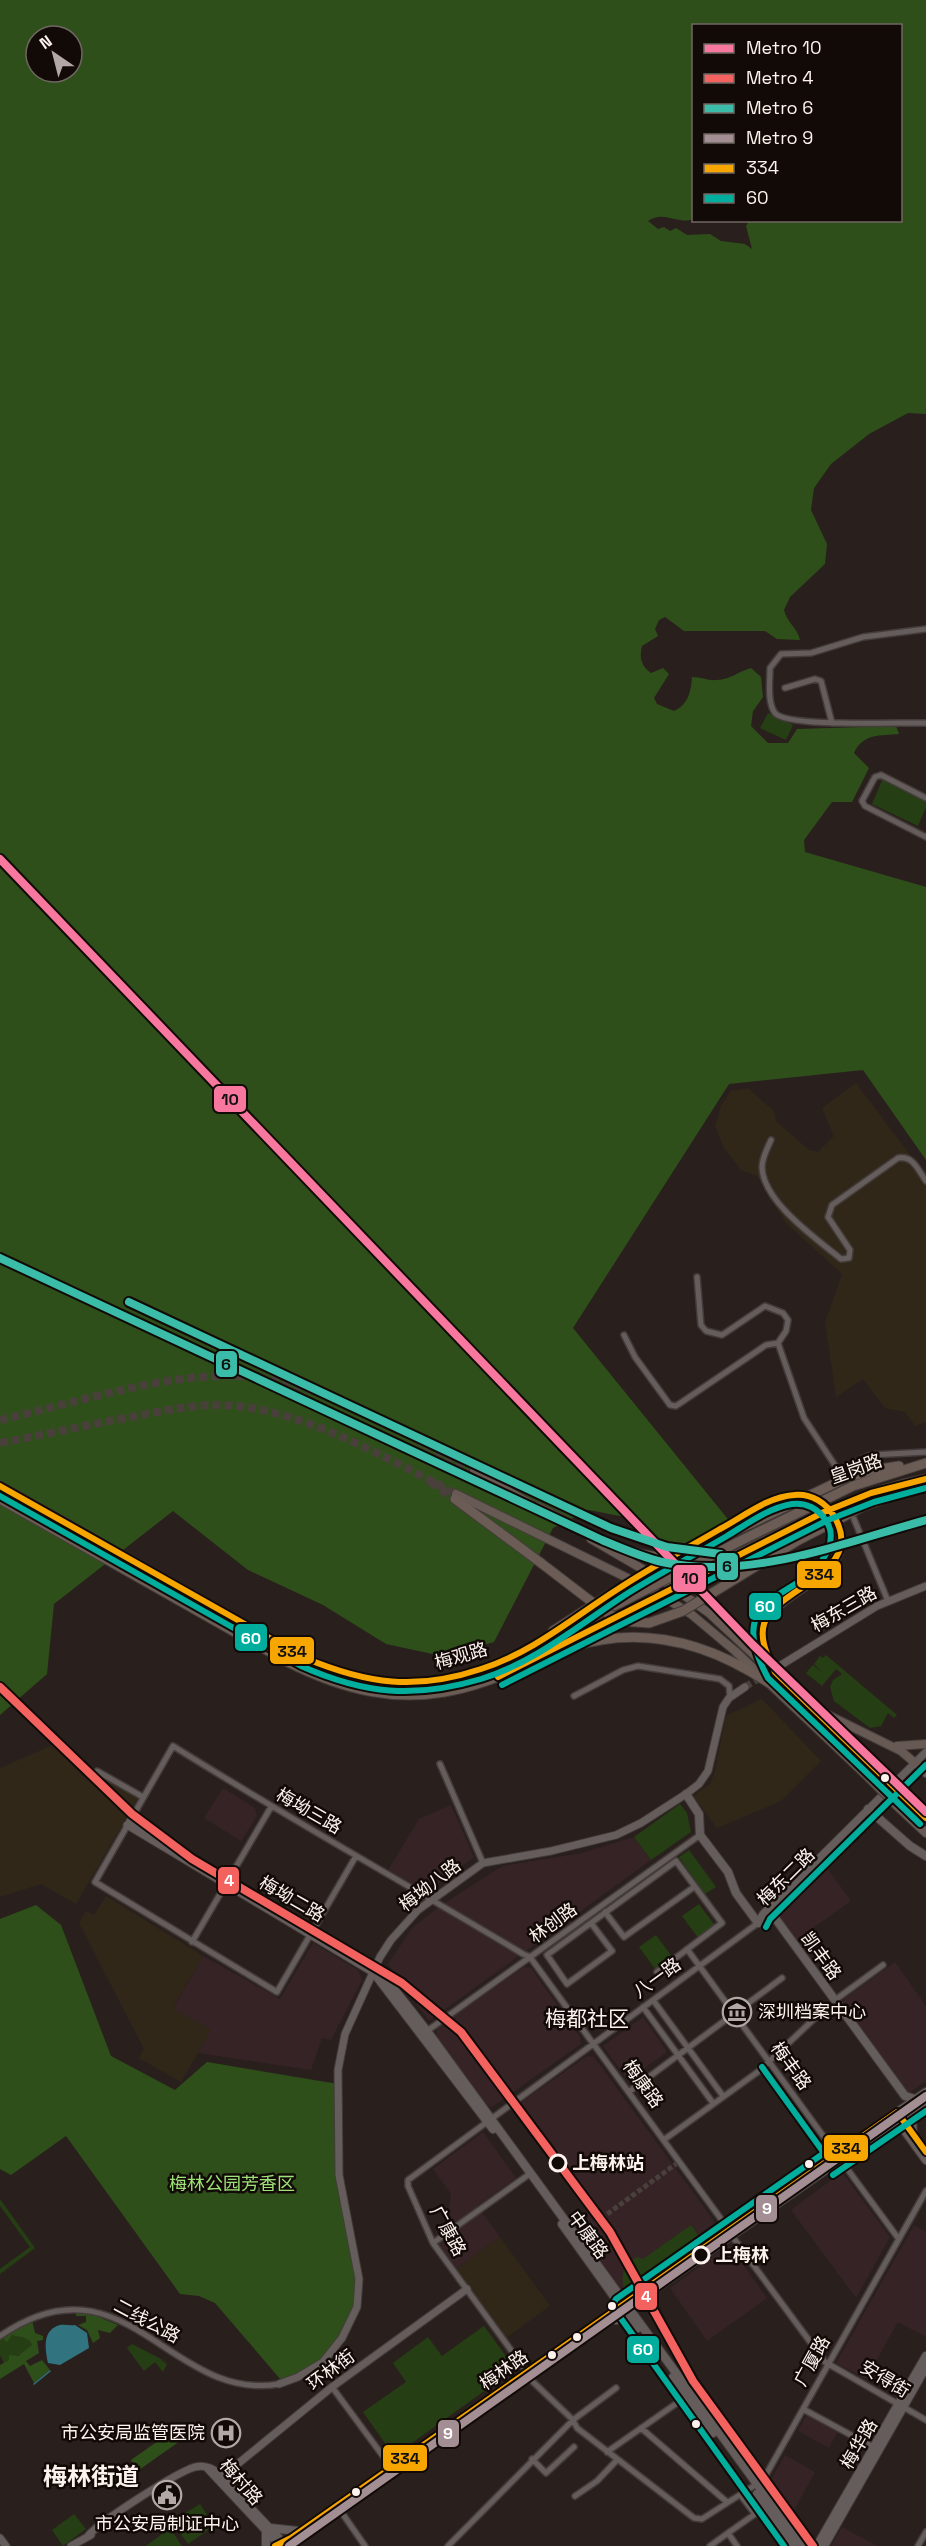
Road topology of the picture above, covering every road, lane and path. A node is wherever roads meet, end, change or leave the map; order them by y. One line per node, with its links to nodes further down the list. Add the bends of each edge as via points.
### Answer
1 (926, 629): 3 (street, via 863,637 828,650 777,657 770,668 771,702 777,716)
2 (785, 688): 3 (street, via 815,679 821,681)
3 (832, 723): 4 (street)
4 (926, 723)
5 (926, 798): 6 (street, via 881,775 875,777 862,801)
6 (926, 837)
7 (771, 1140): 8 (street, via 763,1160 766,1182 795,1222 841,1258 849,1258 850,1250 828,1217 832,1205 898,1158 909,1159)
8 (926, 1180)
9 (697, 1277): 11 (street, via 701,1326 706,1331 722,1335 765,1306 783,1313 788,1320)
10 (624, 1335): 11 (street, via 670,1406 676,1406 766,1345)
11 (778, 1343): 14 (street, via 804,1418)
12 (926, 1452): 14 (street, via 871,1455)
13 (924, 1464): 16 (highway); 23 (highway, 皇岗路, via 854,1486)
14 (838, 1470): 16 (street)
15 (474, 1471): 21 (main road)
16 (842, 1478): 21 (highway, bridge, via 689,1553 663,1558 600,1539)
17 (926, 1481): 19 (highway, bridge, via 854,1511 683,1611 649,1623 623,1621 605,1612); 24 (highway, 皇岗路, via 891,1487 850,1501)
18 (0, 1486): 27 (highway, 梅观路, via 282,1646 348,1676 369,1682 408,1684 456,1677)
19 (455, 1496): 30 (main road, via 672,1602 721,1637)
20 (0, 1499): 28 (highway, 梅观路, via 286,1661 346,1687 381,1694 430,1695 474,1687)
21 (537, 1507): 29 (main road, via 668,1584)
22 (854, 1519): 26 (street)
23 (736, 1543): 27 (highway, 梅观路, bridge)
24 (739, 1554): 28 (highway, 梅观路, bridge)
25 (926, 1586): 26 (street, 梅东三路)
26 (888, 1602): 29 (street, 梅东三路)
27 (510, 1657): 29 (highway, bridge, via 770,1503 790,1496 807,1496 832,1514 840,1531 839,1551 830,1567 772,1608 763,1625 762,1640)
28 (538, 1659): 30 (highway, via 595,1641 656,1637 717,1653)
29 (778, 1669): 34 (main road)
30 (769, 1683): 50 (main road, bridge)
31 (745, 1687): 33 (street)
32 (574, 1696): 33 (street, via 627,1668 641,1666 720,1678 729,1686)
33 (729, 1698): 43 (street, 梅坳八路, via 721,1713 708,1771)
34 (810, 1706): 36 (main road); 47 (main road, bridge)
35 (926, 1744): 36 (main road)
36 (890, 1746): 40 (main road, via 904,1752)
37 (926, 1752): 40 (street, 梅东二路)
38 (926, 1757): 40 (street, 梅东二路)
39 (440, 1764): 53 (street)
40 (916, 1764): 41 (main road); 46 (street, 梅东二路)
41 (926, 1773)
42 (90, 1774): 44 (street, via 97,1771)
43 (686, 1794): 49 (main road, via 699,1815); 53 (street, 梅坳八路, via 616,1835 574,1847)
44 (143, 1797): 45 (street, 梅坳三路, via 173,1746); 48 (street)
45 (271, 1807): 51 (street, 梅坳三路); 54 (street)
46 (870, 1810): 52 (main road, via 909,1846); 57 (street, 梅东二路); 60 (street, 梅东二路)
47 (926, 1818)
48 (129, 1823): 54 (street, 梅坳二路); 62 (street, via 95,1882)
49 (700, 1835): 60 (main road, via 728,1872 736,1893); 64 (street, 林创路)
50 (926, 1835)
51 (356, 1856): 56 (street, 梅坳三路); 61 (street)
52 (926, 1856)
53 (483, 1863): 56 (street, 梅坳八路)
54 (227, 1881): 61 (street, 梅坳二路); 62 (street)
55 (694, 1887): 58 (street, via 624,1937); 58 (street, via 676,1861); 63 (street, via 722,1923)
56 (431, 1900): 64 (street, 梅坳三路); 67 (street, 梅坳八路, via 399,1929)
57 (774, 1910): 60 (street, 梅东二路); 71 (main road, 凯丰路, via 775,1918)
58 (605, 1912): 59 (street)
59 (591, 1923): 59 (street, via 547,1954 567,1984 612,1951)
60 (758, 1923): 66 (street, 八一路)
61 (312, 1931): 62 (street, via 277,1992); 67 (street, 梅坳二路)
62 (192, 1942)
63 (687, 1949): 66 (street, 梅丰路); 68 (street)
64 (530, 1957): 75 (street, 林创路); 76 (street, 梅康路)
65 (883, 1965): 71 (street)
66 (700, 1966): 70 (street, 八一路); 73 (street, 梅丰路)
67 (375, 1970): 75 (main road, 中康路); 110 (street, 梅坳八路, via 345,2034 338,2070 339,2175 359,2279 359,2301 342,2338 328,2357 312,2370)
68 (657, 1972)
69 (782, 1978): 73 (street)
70 (653, 2000): 72 (street, 八一路); 77 (street)
71 (835, 2000): 84 (main road, 凯丰路, via 905,2096)
72 (644, 2007): 76 (street, 八一路); 78 (street)
73 (734, 2014): 77 (street); 79 (street, 梅丰路)
74 (815, 2018): 79 (street)
75 (425, 2032): 87 (main road, 中康路)
76 (594, 2043): 80 (street, 梅康路); 87 (street, 八一路)
77 (688, 2048): 78 (street); 82 (street)
78 (678, 2055): 80 (street); 85 (street)
79 (769, 2062): 82 (street); 92 (street, 梅丰路)
80 (630, 2091): 89 (street, 梅康路)
81 (926, 2092): 84 (main road, 梅林路)
82 (723, 2096): 85 (street)
83 (926, 2100): 84 (main road, 梅林路)
84 (916, 2102): 86 (main road, 梅林路); 88 (main road)
85 (713, 2103): 89 (street)
86 (897, 2116): 88 (main road); 90 (main road, 梅林路); 92 (main road, 梅林路)
87 (489, 2120): 94 (main road, 中康路); 98 (street, 广康路, via 408,2180)
88 (910, 2134): 90 (main road, via 895,2128); 91 (main road); 93 (main road)
89 (665, 2139): 96 (street, 梅康路)
90 (872, 2139): 92 (main road, 梅林路)
91 (926, 2152)
92 (838, 2157): 96 (main road, 梅林路); 97 (street, 梅丰路)
93 (926, 2160)
94 (529, 2174): 98 (street); 99 (main road, 中康路)
95 (926, 2191): 97 (street, 广厦路)
96 (732, 2233): 101 (main road, 梅林路); 107 (street, 安得街)
97 (898, 2238): 107 (street, 广厦路)
98 (433, 2243): 100 (street, 广康路)
99 (609, 2285): 101 (main road, via 625,2296); 102 (main road, 中康路); 103 (main road, via 614,2304)
100 (466, 2289): 109 (street, 广康路); 111 (street, 环林街)
101 (649, 2290): 102 (main road, 梅林路); 104 (main road, via 638,2307)
102 (625, 2307): 103 (main road, 梅林路); 104 (main road, 中康路)
103 (606, 2319): 104 (main road, via 625,2318); 109 (main road, 梅林路)
104 (639, 2327): 113 (main road, 中康路); 126 (main road, 中康路)
105 (0, 2336): 110 (street, 二线公路, via 33,2317 84,2308 112,2318 230,2382 255,2387)
106 (926, 2356): 114 (main road, 梅华路)
107 (828, 2362): 114 (street, 安得街); 115 (street, 广厦路)
108 (926, 2367): 114 (main road, 梅华路)
109 (528, 2375): 116 (street, 广康路); 124 (main road, 梅林路); 130 (main road, 梅林路)
110 (279, 2384)
111 (332, 2387): 124 (street); 125 (street, 环林街)
112 (616, 2388): 116 (street)
113 (687, 2396): 118 (street); 126 (main road, 中康路)
114 (903, 2407): 117 (street, 安得街); 120 (main road, 梅华路)
115 (803, 2409): 120 (street); 126 (street, 广厦路, via 766,2475)
116 (573, 2420): 121 (street, 广康路); 122 (street)
117 (926, 2420)
118 (641, 2428): 121 (street); 129 (street)
119 (574, 2447): 122 (street, via 546,2473)
120 (877, 2449): 148 (main road, 梅华路); 149 (main road, 梅华路)
121 (607, 2452): 123 (street, 广康路)
122 (532, 2459): 143 (street)
123 (617, 2460): 127 (street); 131 (street, 广康路)
124 (391, 2467): 133 (main road, 梅林路)
125 (220, 2479): 132 (street, 梅村路); 136 (street, 梅村路, via 205,2466 193,2468 171,2478)
126 (754, 2484): 129 (street, 广厦路); 146 (main road, 中康路); 147 (main road, 中康路)
127 (575, 2496)
128 (742, 2497): 135 (street, via 755,2514)
129 (727, 2502): 131 (street, 广厦路)
130 (340, 2510): 133 (main road, 梅林路); 142 (street)
131 (697, 2520)
132 (268, 2530): 133 (main road); 137 (street, 梅村路); 140 (main road)
133 (304, 2532): 137 (main road, 梅林路); 141 (main road)
134 (926, 2532): 150 (street)
135 (728, 2533): 144 (street); 145 (street)
136 (86, 2537): 138 (street); 139 (street)
137 (282, 2545)
138 (71, 2546)
139 (76, 2546)
140 (266, 2546)
141 (300, 2546)
142 (365, 2546)
143 (448, 2546)
144 (710, 2546)
145 (737, 2546)
146 (795, 2546)
147 (802, 2546)
148 (817, 2546)
149 (824, 2546)
150 (918, 2546)

